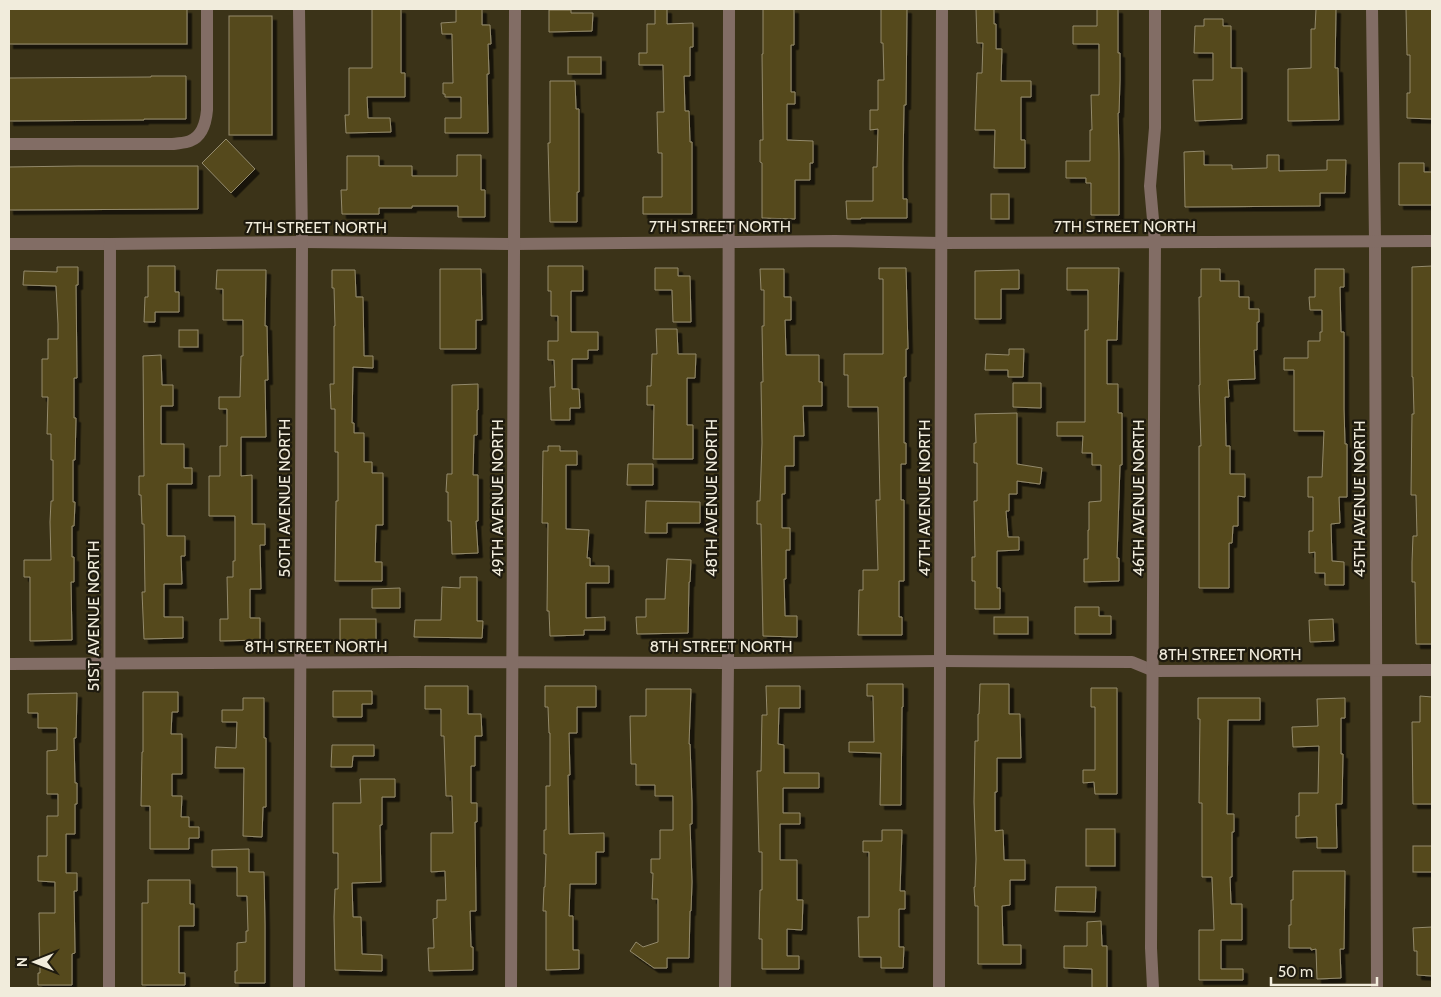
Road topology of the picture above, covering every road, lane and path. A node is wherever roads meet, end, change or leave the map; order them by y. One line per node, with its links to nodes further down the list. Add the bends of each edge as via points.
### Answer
1 (207, 9): 8 (street, via 206,122 200,134 190,141 173,144)
2 (299, 9): 11 (street, 50TH AVENUE NORTH)
3 (515, 9): 17 (street, 49TH AVENUE NORTH)
4 (729, 9): 12 (street, 48TH AVENUE NORTH)
5 (942, 9): 14 (street, 47TH AVENUE NORTH)
6 (1155, 9): 13 (street, 46TH AVENUE NORTH, via 1155,128 1150,186)
7 (1372, 9): 9 (street, 45TH AVENUE NORTH)
8 (9, 144)
9 (1375, 241): 10 (street, 7TH STREET NORTH); 13 (street, 7TH STREET NORTH); 24 (street, 45TH AVENUE NORTH)
10 (1432, 241)
11 (302, 242): 16 (street, 7TH STREET NORTH); 17 (street, 7TH STREET NORTH); 19 (street, 50TH AVENUE NORTH)
12 (728, 242): 14 (street, 7TH STREET NORTH); 17 (street, 7TH STREET NORTH); 21 (street, 48TH AVENUE NORTH)
13 (1155, 242): 14 (street, 7TH STREET NORTH); 26 (street, 46TH AVENUE NORTH)
14 (941, 243): 18 (street, 47TH AVENUE NORTH)
15 (9, 244): 16 (street, 7TH STREET NORTH)
16 (110, 244): 23 (street, 51ST AVENUE NORTH)
17 (514, 244): 20 (street, 49TH AVENUE NORTH)
18 (940, 661): 21 (street, 8TH STREET NORTH); 26 (street, 8TH STREET NORTH, via 1132,662); 31 (street, 47TH AVENUE NORTH)
19 (300, 663): 20 (street, 8TH STREET NORTH); 23 (street, 8TH STREET NORTH); 28 (street, 50TH AVENUE NORTH)
20 (512, 663): 21 (street, 8TH STREET NORTH); 29 (street, 49TH AVENUE NORTH)
21 (728, 663): 30 (street, 48TH AVENUE NORTH)
22 (9, 664): 23 (street, 8TH STREET NORTH)
23 (109, 664): 27 (street, 51ST AVENUE NORTH)
24 (1376, 670): 25 (street, 8TH STREET NORTH); 26 (street, 8TH STREET NORTH); 33 (street, 45TH AVENUE NORTH)
25 (1432, 670)
26 (1154, 671): 32 (street, 46TH AVENUE NORTH)
27 (109, 988)
28 (299, 988)
29 (511, 988)
30 (725, 988)
31 (939, 988)
32 (1153, 988)
33 (1377, 988)

